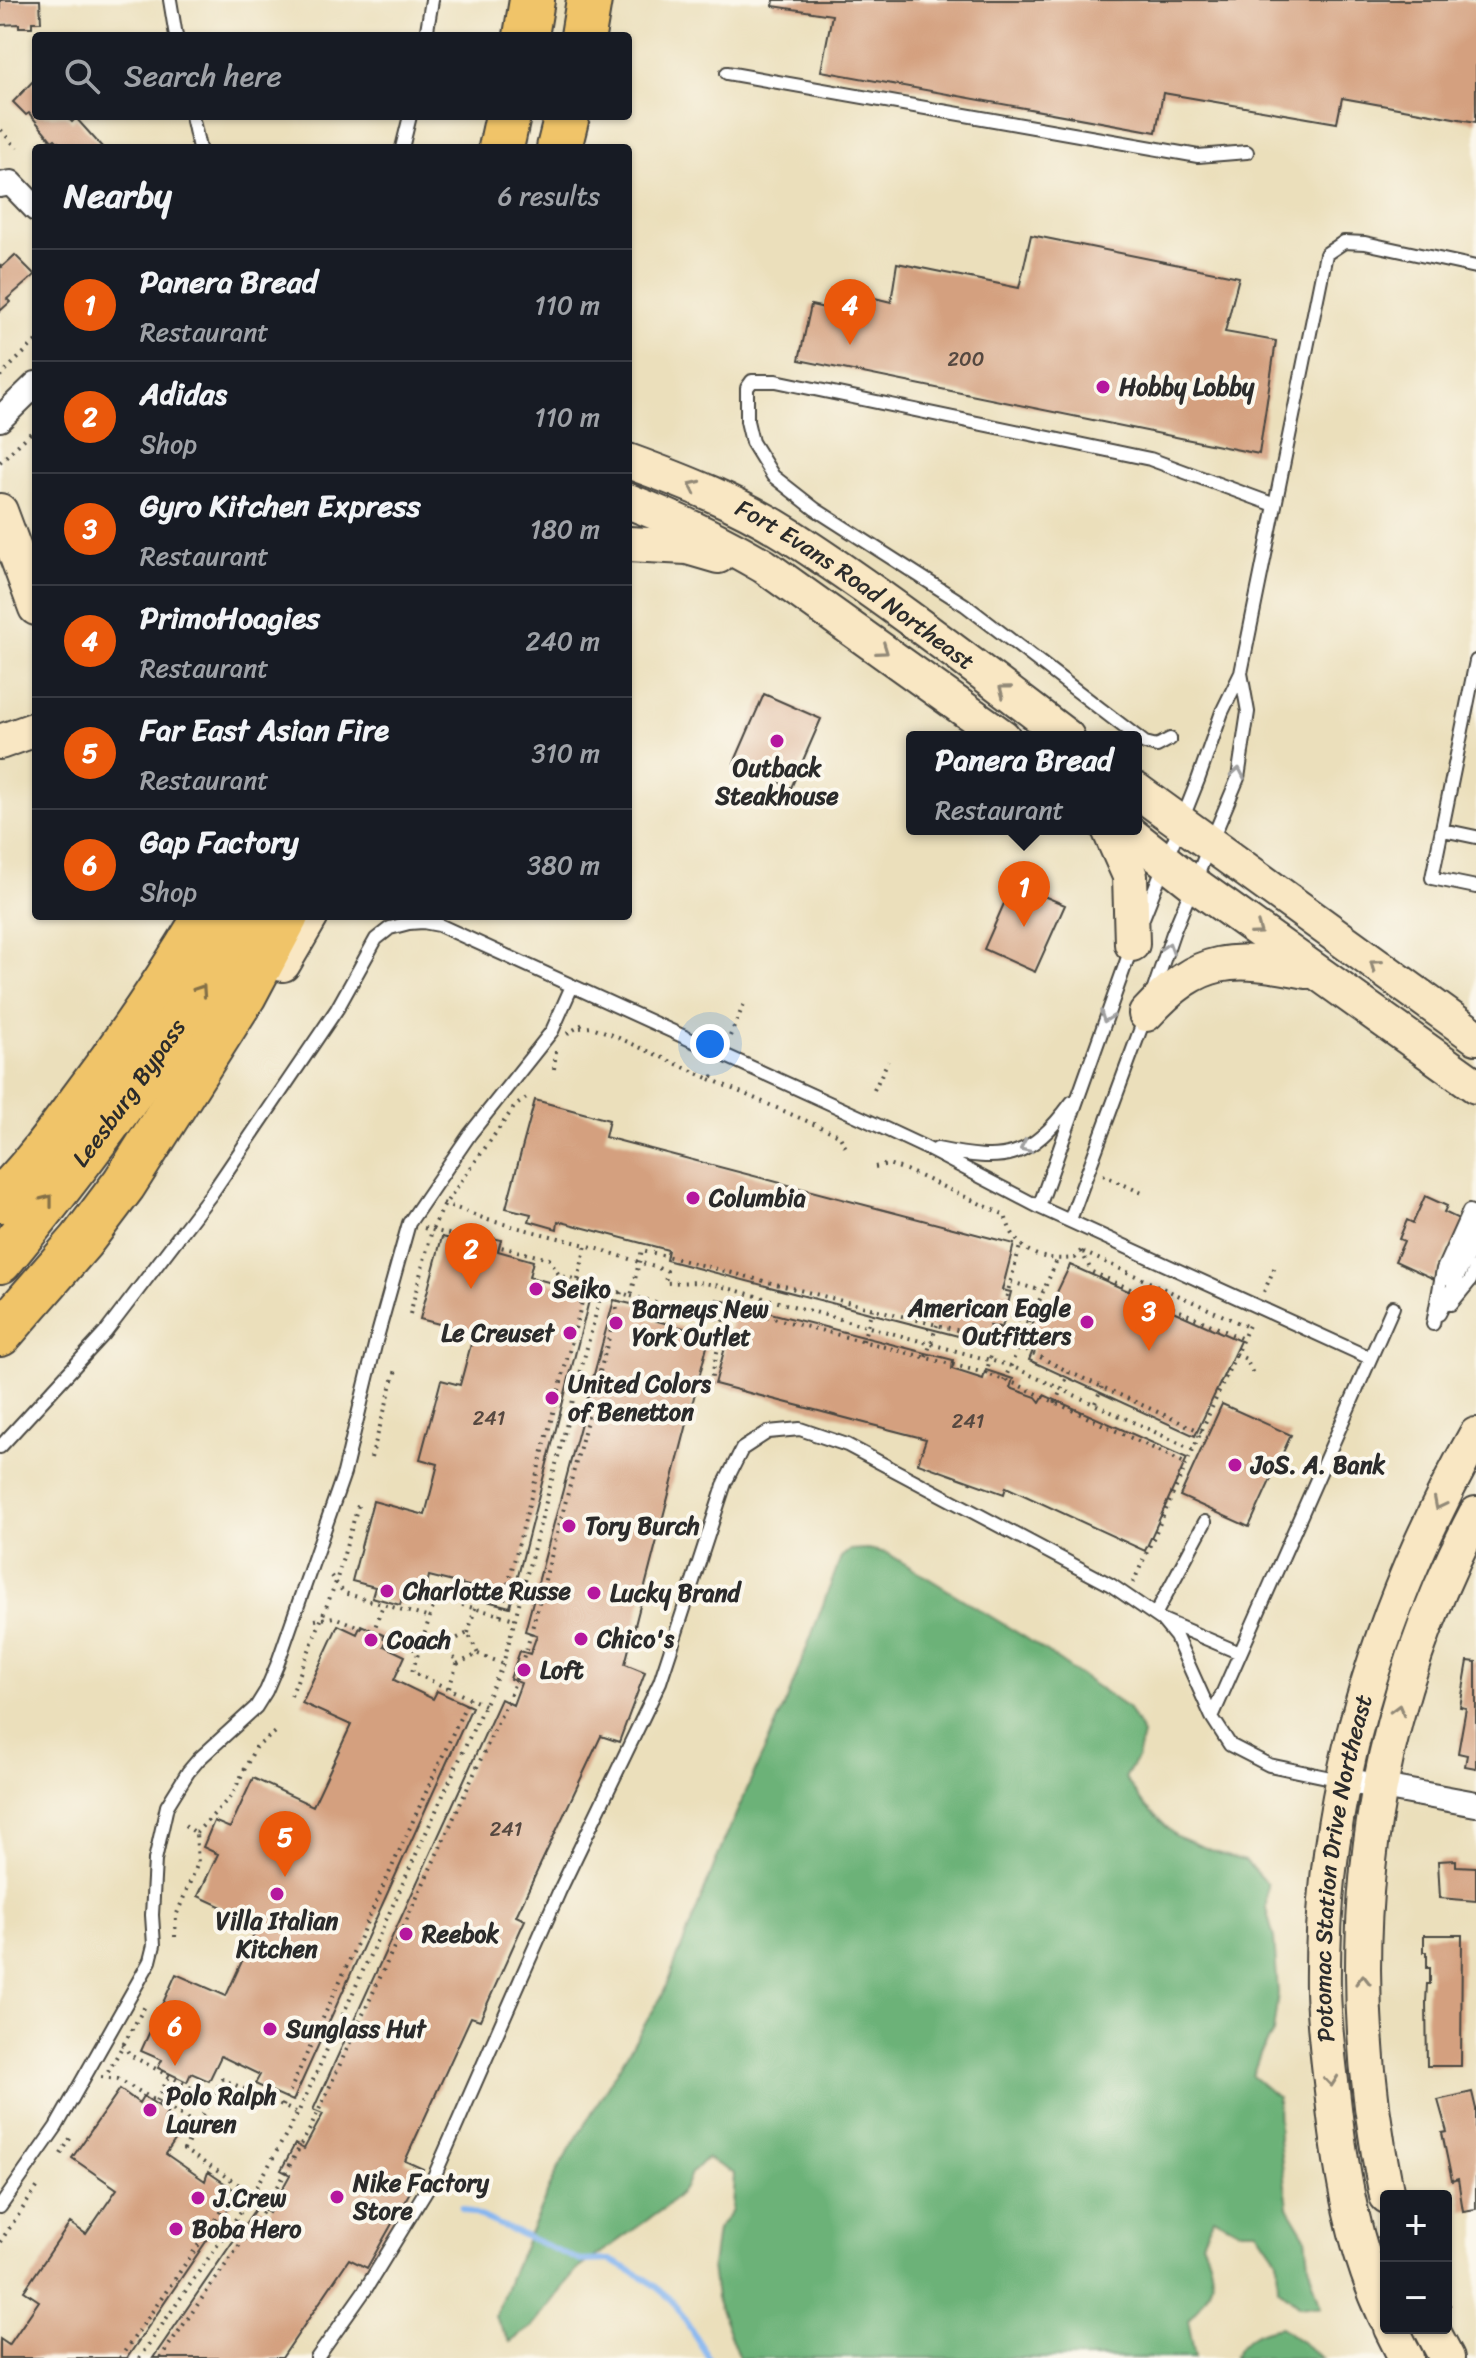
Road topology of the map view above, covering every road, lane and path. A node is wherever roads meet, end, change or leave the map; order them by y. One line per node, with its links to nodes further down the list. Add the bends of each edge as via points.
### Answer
1 (170, 0): 5 (lane)
2 (432, 0): 6 (lane)
3 (532, 0): 7 (highway)
4 (589, 0): 8 (highway)
5 (175, 32)
6 (427, 32)
7 (527, 32)
8 (584, 32)
9 (727, 73): 22 (lane, via 1198,156)
10 (193, 120): 16 (lane)
11 (409, 120): 17 (lane)
12 (510, 120): 18 (highway)
13 (511, 120): 19 (highway)
14 (566, 120): 20 (highway)
15 (1, 130): 21 (path)
16 (198, 144)
17 (403, 144)
18 (502, 144)
19 (510, 144)
20 (560, 144)
21 (17, 148)
22 (1247, 152)
23 (0, 185): 24 (street, via 11,183)
24 (32, 205)
25 (1476, 267): 34 (lane, via 1365,243 1344,242 1326,254)
26 (32, 345): 27 (path)
27 (0, 376)
28 (32, 388): 29 (street)
29 (0, 419)
30 (32, 432): 31 (path)
31 (0, 462)
32 (632, 463): 43 (main road, Fort Evans Road Northeast, one-way to 32, via 788,534 696,487)
33 (632, 503): 38 (main road, Fort Evans Road Northeast, via 731,546)
34 (1275, 505): 40 (lane); 44 (lane, via 1150,459 776,381 752,381 747,388 752,442 773,476 965,605)
35 (0, 511): 37 (main road)
36 (632, 544): 38 (main road, via 709,552)
37 (32, 597)
38 (820, 605): 42 (main road, Fort Evans Road Northeast, one-way to 42)
39 (1476, 661): 50 (lane)
40 (1241, 673): 49 (lane); 54 (lane, one-way to 40, via 1238,778 1248,712)
41 (32, 730): 47 (main road)
42 (995, 731)
43 (1059, 731)
44 (1129, 731)
45 (1170, 739): 46 (lane, via 1157,746)
46 (1142, 741)
47 (0, 742)
48 (1142, 794): 49 (main road)
49 (1180, 823): 54 (main road); 55 (lane)
50 (1443, 830): 53 (lane); 57 (lane, via 1432,878)
51 (1112, 835): 63 (main road, via 1130,876)
52 (1132, 835): 55 (main road)
53 (1476, 837)
54 (1209, 845): 56 (lane); 70 (main road, one-way to 54)
55 (1166, 861): 56 (main road); 63 (lane)
56 (1194, 884): 64 (main road, one-way to 64); 67 (lane, one-way to 56)
57 (1476, 887)
58 (178, 920): 80 (highway, via 112,1025)
59 (204, 920): 84 (highway, via 116,1055)
60 (244, 920): 96 (highway, Leesburg Bypass, one-way to 60, via 164,1046)
61 (284, 920): 81 (highway, via 244,995)
62 (309, 920): 81 (main road, via 264,999 199,1093)
63 (1132, 944): 74 (lane, one-way to 74)
64 (1315, 972): 67 (main road, via 1243,962 1210,965 1168,990); 72 (main road)
65 (572, 986): 76 (lane); 82 (lane, via 552,1031); 140 (lane, via 439,925 409,923 376,939 337,1009 212,1193 105,1333)
66 (744, 1004): 69 (path)
67 (1146, 1014): 88 (lane)
68 (580, 1028): 77 (path, via 592,1027 712,1077 839,1135)
69 (730, 1036)
70 (1476, 1037)
71 (888, 1061): 73 (path)
72 (1476, 1086)
73 (874, 1090)
74 (1079, 1093): 76 (lane, one-way to 76, via 1043,1138 1025,1150 974,1157); 86 (lane)
75 (528, 1097): 85 (path, via 515,1106)
76 (924, 1147): 86 (lane)
77 (846, 1148)
78 (875, 1167): 93 (path, via 888,1164 906,1170 1005,1215)
79 (1101, 1174): 83 (path)
80 (0, 1175)
81 (124, 1184): 117 (highway)
82 (430, 1191): 85 (path); 89 (lane)
83 (1144, 1194)
84 (0, 1200)
85 (445, 1204): 90 (path); 92 (path)
86 (1039, 1207): 88 (lane)
87 (1474, 1217): 114 (lane)
88 (1070, 1220): 125 (lane)
89 (408, 1226): 90 (path); 190 (lane, via 344,1473 272,1678 256,1707 199,1759 167,1806 155,1860 150,1961 56,2127)
90 (432, 1230): 100 (path, via 549,1259 559,1275); 111 (path)
91 (1476, 1241): 114 (lane)
92 (586, 1245): 97 (path); 100 (path)
93 (1020, 1246): 95 (path); 101 (path)
94 (1082, 1250): 95 (path, via 1075,1258); 118 (path, via 1092,1272); 118 (path, via 1249,1325)
95 (1057, 1260): 104 (path)
96 (0, 1261)
97 (639, 1263): 107 (path); 109 (path, via 642,1250); 116 (path, via 667,1271 665,1283 720,1286)
98 (1276, 1264): 106 (path)
99 (1476, 1267): 114 (lane)
100 (578, 1280): 102 (path)
101 (1011, 1282): 104 (path); 110 (path)
102 (587, 1283): 103 (path); 152 (path)
103 (603, 1287): 105 (path); 155 (path)
104 (1043, 1291): 113 (path)
105 (621, 1292): 107 (path); 197 (path, via 510,1696 311,2127 267,2206)
106 (1264, 1292)
107 (631, 1296): 112 (path)
108 (1393, 1307): 125 (lane)
109 (872, 1309): 115 (path); 116 (path)
110 (1003, 1313): 113 (path); 119 (path)
111 (410, 1314)
112 (702, 1315): 120 (path, via 704,1300); 134 (path, via 724,1320)
113 (1030, 1323): 122 (path)
114 (1433, 1324)
115 (937, 1325): 119 (path); 121 (path)
116 (868, 1327): 120 (path); 121 (path)
117 (0, 1334)
118 (1243, 1339): 123 (path)
119 (996, 1340): 126 (path)
120 (863, 1341): 124 (path)
121 (930, 1343): 124 (path); 126 (path)
122 (1019, 1346): 128 (path); 129 (path)
123 (1236, 1354): 131 (path, via 1246,1359); 138 (path)
124 (926, 1358): 130 (path)
125 (1370, 1358): 162 (lane)
126 (991, 1359): 128 (path); 130 (path)
127 (397, 1366): 142 (path)
128 (1011, 1366): 132 (path); 135 (path)
129 (1069, 1372): 133 (path); 135 (path)
130 (986, 1374): 132 (path)
131 (1254, 1376)
132 (1004, 1381): 136 (path)
133 (1102, 1387): 137 (path); 138 (path)
134 (709, 1389)
135 (1063, 1389): 136 (path); 137 (path)
136 (1055, 1403): 143 (path)
137 (1094, 1404): 141 (path)
138 (1202, 1432): 141 (path)
139 (1476, 1435): 172 (main road, Potomac Station Drive Northeast, one-way to 172, via 1386,1624)
140 (0, 1447)
141 (1194, 1450): 143 (path)
142 (371, 1458)
143 (1187, 1464): 149 (path, via 1133,1581)
144 (359, 1502): 148 (path)
145 (1476, 1514): 173 (main road, Potomac Station Drive Northeast, one-way to 145, via 1417,1645)
146 (1205, 1522): 154 (lane)
147 (331, 1576): 148 (path)
148 (336, 1582): 150 (path, via 344,1593); 156 (path)
149 (1131, 1599): 154 (lane); 198 (lane, via 847,1445 800,1429 768,1432 742,1449 725,1483 660,1682 559,1892 433,2179)
150 (383, 1604): 153 (path); 157 (path)
151 (475, 1608): 152 (path); 153 (path, via 436,1598); 158 (path)
152 (500, 1615): 155 (path)
153 (430, 1618): 159 (path)
154 (1159, 1618): 162 (lane); 170 (lane, via 1176,1637)
155 (515, 1619): 165 (path)
156 (318, 1620): 157 (path, via 334,1617); 167 (path)
157 (373, 1633): 161 (path)
158 (468, 1633): 160 (path); 163 (path)
159 (424, 1635): 160 (path); 161 (path)
160 (447, 1643): 164 (path)
161 (419, 1651): 166 (path, via 412,1672)
162 (1240, 1653): 170 (lane)
163 (478, 1654): 164 (path); 165 (path)
164 (457, 1664): 166 (path)
165 (503, 1664): 169 (path)
166 (449, 1689): 168 (path)
167 (291, 1696)
168 (469, 1698): 169 (path); 183 (path)
169 (484, 1705): 184 (path)
170 (1212, 1717): 172 (lane, via 1230,1745 1269,1765)
171 (277, 1731): 176 (path, via 255,1748 232,1795)
172 (1344, 1780): 173 (street); 192 (main road, Potomac Station Drive Northeast, one-way to 192, via 1326,1914 1323,1991 1337,2141 1360,2248)
173 (1379, 1786): 174 (street); 188 (main road, Potomac Station Drive Northeast, one-way to 173, via 1362,2021 1364,1921)
174 (1476, 1804)
175 (182, 1823): 176 (path)
176 (196, 1833): 177 (path, via 198,1863 176,1916)
177 (175, 1937)
178 (120, 2041): 179 (path, via 130,2055)
179 (169, 2076): 181 (path); 182 (path)
180 (100, 2077): 182 (path, via 118,2079)
181 (212, 2099): 183 (path, via 222,2079); 185 (path)
182 (157, 2101): 185 (path)
183 (283, 2106): 184 (path)
184 (298, 2113): 189 (path)
185 (198, 2125): 186 (path, via 184,2150)
186 (240, 2185): 189 (path); 195 (path)
187 (38, 2186): 191 (path)
188 (1386, 2190)
189 (253, 2194): 196 (path)
190 (0, 2207)
191 (0, 2242)
192 (1380, 2301)
193 (1394, 2334): 199 (main road)
194 (1434, 2334): 200 (main road)
195 (120, 2358)
196 (139, 2358)
197 (160, 2358)
198 (317, 2358)
199 (1406, 2358)
200 (1447, 2358)

